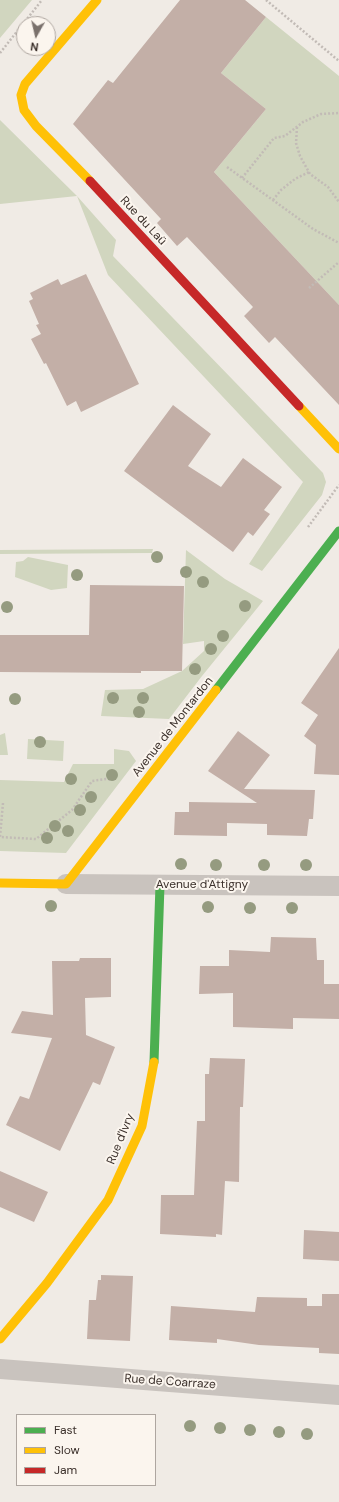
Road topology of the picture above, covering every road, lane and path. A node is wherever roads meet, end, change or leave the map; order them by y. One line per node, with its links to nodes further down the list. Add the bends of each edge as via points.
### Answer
1 (42, 0): 4 (path)
2 (97, 0): 16 (street, Rue du Laü, via 25,84 21,95 24,110 36,126)
3 (266, 0): 5 (path)
4 (0, 53)
5 (339, 61)
6 (339, 113): 7 (path, via 321,114)
7 (296, 127): 9 (path, via 296,143); 10 (path, via 285,136 274,138)
8 (227, 167): 10 (path)
9 (309, 172): 11 (path, via 295,179); 12 (path, via 328,187)
10 (242, 178): 11 (path)
11 (273, 200): 13 (path, via 313,229)
12 (339, 202)
13 (339, 243)
14 (339, 262): 15 (path)
15 (309, 288)
16 (339, 449)
17 (339, 531): 21 (street, Avenue de Montardon)
18 (122, 781): 19 (path, via 92,781 72,810 36,839 0,837)
19 (3, 803)
20 (0, 883): 21 (street)
21 (66, 884): 22 (street, Avenue d'Attigny)
22 (160, 885): 23 (street, Avenue d'Attigny); 24 (street, Rue d'Ivry, via 155,1056 142,1126 108,1200 47,1283)
23 (339, 886)
24 (0, 1339)
25 (0, 1369): 26 (street, Rue de Coarraze)
26 (339, 1394)

